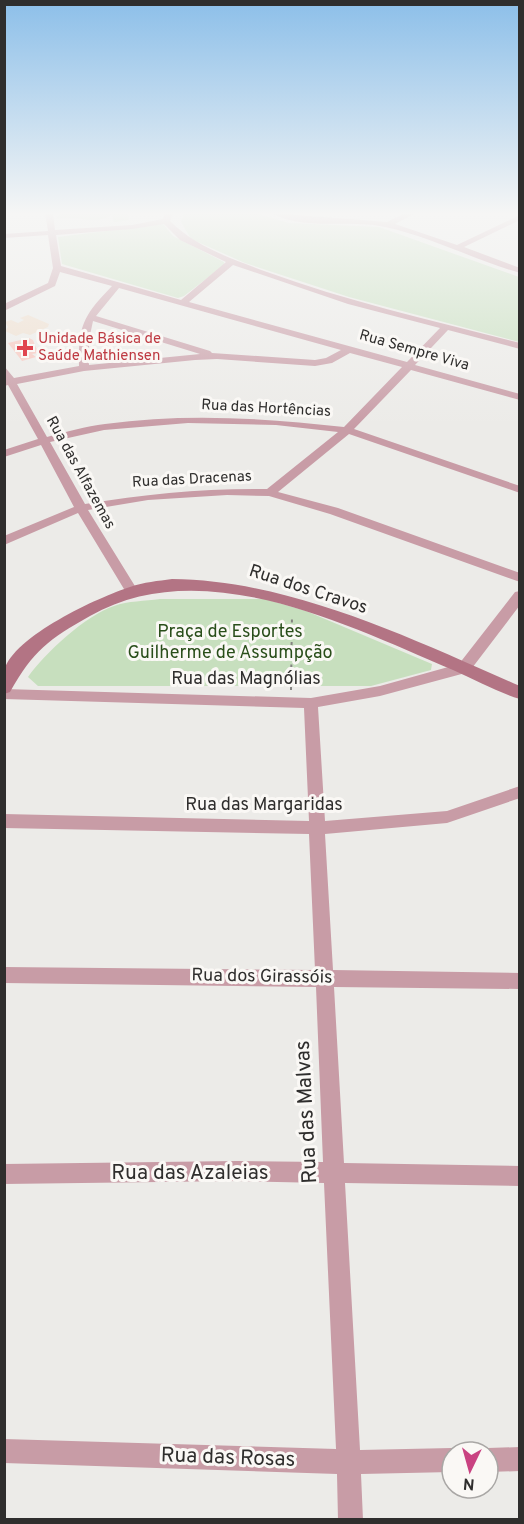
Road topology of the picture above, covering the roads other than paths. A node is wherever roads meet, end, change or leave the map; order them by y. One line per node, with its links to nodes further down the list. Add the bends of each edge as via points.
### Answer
1 (52, 284): 6 (street)
2 (118, 284): 5 (street, Rua Sempre Viva); 7 (street)
3 (205, 284): 5 (street)
4 (297, 284): 8 (street)
5 (184, 302): 10 (street, Rua Sempre Viva)
6 (4, 308)
7 (89, 317): 11 (street); 13 (street, via 82,336)
8 (446, 327): 9 (street); 12 (street)
9 (519, 346)
10 (349, 348): 11 (street, via 329,361 315,363); 12 (street, Rua Sempre Viva)
11 (217, 356): 13 (street)
12 (409, 366): 16 (street, Rua Sempre Viva); 17 (street)
13 (84, 368): 15 (street)
14 (4, 369): 15 (street, Rua das Alfazemas)
15 (7, 382): 18 (street, Rua das Alfazemas)
16 (519, 397)
17 (347, 430): 18 (street, Rua das Hortências, via 276,422 188,420 104,427); 20 (street, Rua das Hortências); 21 (street)
18 (45, 440): 19 (street, Rua das Hortências); 22 (street, Rua das Alfazemas)
19 (4, 454)
20 (519, 490)
21 (270, 494): 22 (street, Rua das Dracenas, via 227,492 148,497); 24 (street, Rua das Dracenas, via 334,511)
22 (81, 508): 23 (street, Rua das Dracenas); 25 (street, Rua das Alfazemas)
23 (4, 541)
24 (519, 578)
25 (132, 591): 27 (street, Rua dos Cravos, via 162,585 220,584 292,602); 28 (street, Rua dos Cravos, via 93,604 34,643 12,668)
26 (519, 595): 27 (street)
27 (464, 668): 29 (street, Rua dos Cravos); 31 (street, Rua das Magnólias, via 380,691)
28 (4, 688)
29 (519, 693)
30 (4, 694): 31 (street, Rua das Magnólias)
31 (311, 703): 34 (street, Rua das Malvas)
32 (519, 792): 34 (street, Rua das Margaridas, via 447,817)
33 (4, 821): 34 (street, Rua das Margaridas)
34 (318, 828): 36 (street, Rua das Malvas)
35 (4, 975): 36 (street, Rua dos Girassóis)
36 (325, 978): 37 (street, Rua dos Girassóis); 39 (street, Rua das Malvas)
37 (519, 981)
38 (4, 1174): 39 (street, Rua das Azaleias)
39 (334, 1174): 40 (street, Rua das Azaleias); 45 (street, Rua das Malvas)
40 (519, 1176)
41 (4, 1451): 45 (street, Rua das Rosas)
42 (519, 1459): 44 (street)
43 (440, 1460): 45 (street, Rua das Rosas)
44 (500, 1460)
45 (348, 1462): 46 (street, Rua das Malvas)
46 (351, 1520)

